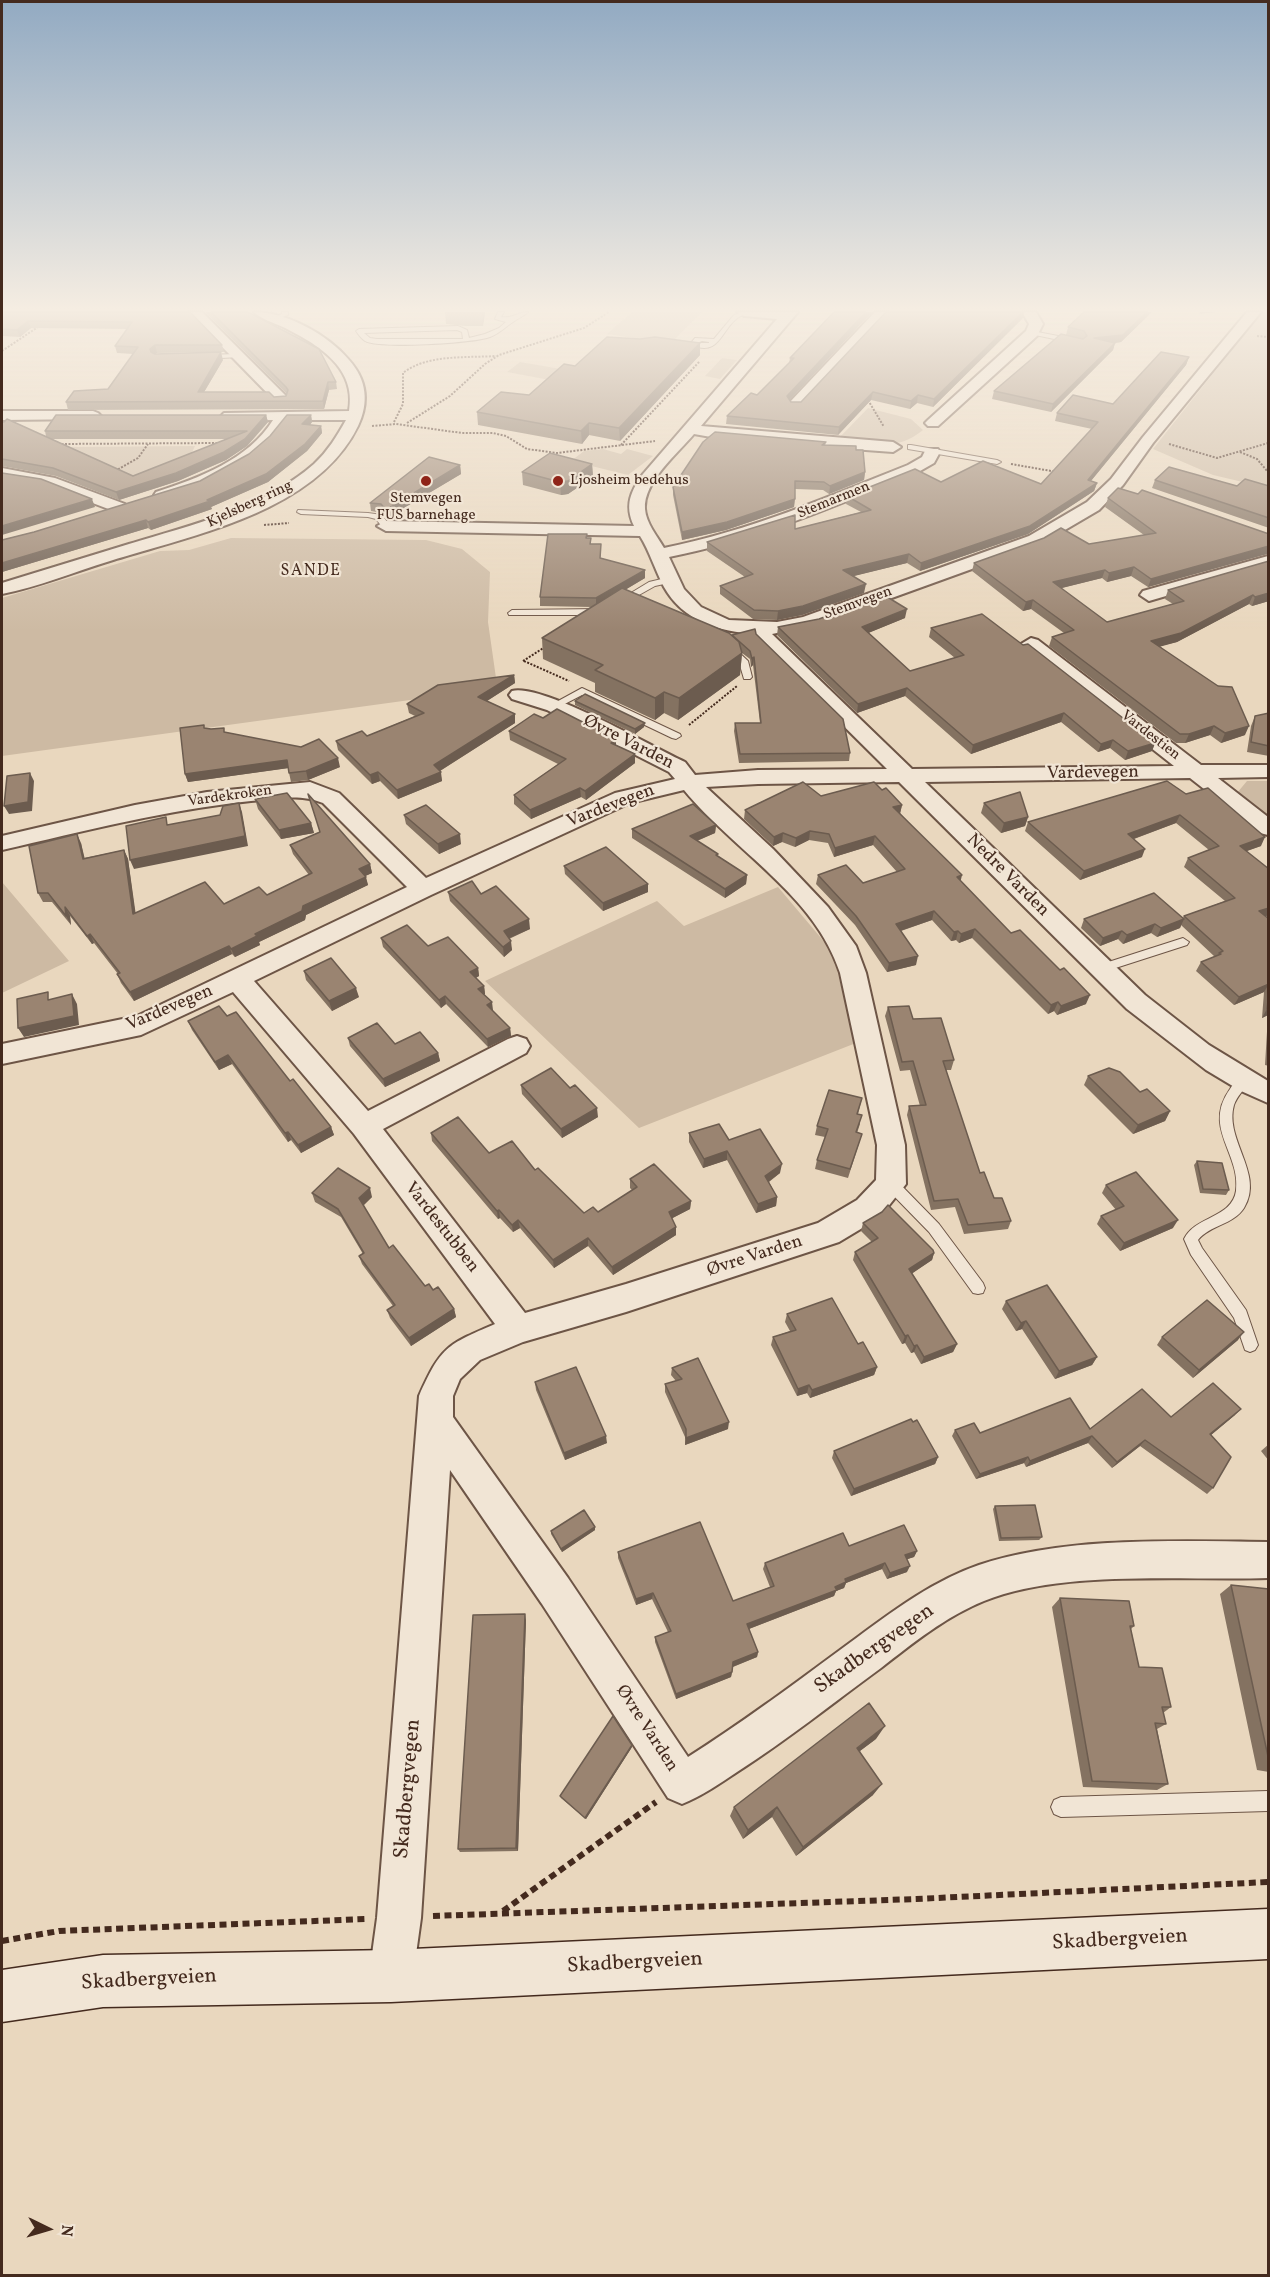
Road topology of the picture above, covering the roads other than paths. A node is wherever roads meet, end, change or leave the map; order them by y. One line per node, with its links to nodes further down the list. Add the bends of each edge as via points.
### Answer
1 (282, 418): 13 (street, via 261,444 222,470)
2 (355, 418): 21 (street, Kjelsberg ring, via 338,450 280,494 192,531)
3 (699, 418): 7 (street, Stemvegen)
4 (938, 418): 6 (street)
5 (1166, 418): 20 (street, Stemvegen, via 1118,482 1093,506 1035,540 790,627 743,628 713,620 690,607)
6 (933, 423)
7 (690, 429): 8 (street); 17 (street, Stemvegen, via 640,489 636,518)
8 (893, 447)
9 (910, 447): 10 (lane)
10 (932, 452): 11 (lane); 18 (street, Stemarmen, via 928,460 914,468 782,522 710,545)
11 (997, 462)
12 (2, 473): 13 (street, via 26,475)
13 (133, 504): 15 (street)
14 (301, 512): 16 (lane, via 368,515 379,517)
15 (95, 515)
16 (386, 526): 17 (street)
17 (643, 531): 18 (street, Stemvegen)
18 (659, 554): 20 (street, Stemvegen)
19 (1269, 561): 22 (street)
20 (670, 580): 23 (lane, via 652,584)
21 (2, 589)
22 (1149, 595)
23 (621, 601): 24 (lane); 25 (lane, via 597,613)
24 (631, 606)
25 (512, 613)
26 (764, 636): 35 (street, Nedre Varden)
27 (1030, 644): 34 (street, Vardestien)
28 (722, 645): 29 (lane, via 743,661)
29 (747, 677)
30 (519, 694): 31 (street, Øvre Varden)
31 (554, 706): 32 (lane, via 582,691); 36 (street, Øvre Varden, via 663,758)
32 (676, 736)
33 (1269, 771): 34 (street, Vardevegen)
34 (1196, 772): 35 (street, Vardevegen); 37 (street, Vardestien)
35 (903, 776): 36 (street, Vardevegen, via 758,777); 41 (street, Nedre Varden)
36 (690, 782): 39 (street, Vardevegen, via 623,798); 48 (street, Øvre Varden, via 706,802 765,854 844,946 891,1145)
37 (1269, 828)
38 (2, 843): 39 (street, Vardekroken, via 207,799 310,789 331,798)
39 (423, 889): 42 (street, Vardevegen)
40 (1183, 942): 41 (lane)
41 (1100, 969): 45 (street, Nedre Varden, via 1171,1032)
42 (238, 980): 44 (street, Vardevegen, via 132,1028); 47 (street, Vardestubben)
43 (517, 1046): 47 (street)
44 (2, 1054)
45 (1243, 1081): 46 (street, Nedre Varden); 51 (lane, via 1230,1101 1227,1116 1230,1144 1242,1179 1241,1199 1231,1214 1197,1231 1191,1239 1241,1315)
46 (1269, 1093)
47 (364, 1126): 50 (street, Vardestubben)
48 (891, 1184): 49 (lane, via 934,1228); 50 (street, Øvre Varden, via 868,1209 828,1233)
49 (978, 1288)
50 (519, 1329): 52 (street, Øvre Varden, via 469,1350 448,1369 436,1396)
51 (1250, 1345)
52 (436, 1421): 54 (street, Øvre Varden, via 555,1591); 58 (street, Skadbergvegen, via 399,1918)
53 (1269, 1560): 54 (street, Skadbergvegen, via 1063,1565 979,1584 925,1611 754,1738)
54 (682, 1784)
55 (1269, 1801): 56 (lane)
56 (1061, 1807)
57 (1269, 1934): 58 (street, Skadbergveien)
58 (391, 1976): 59 (street, Skadbergveien, via 103,1981)
59 (2, 1996)

